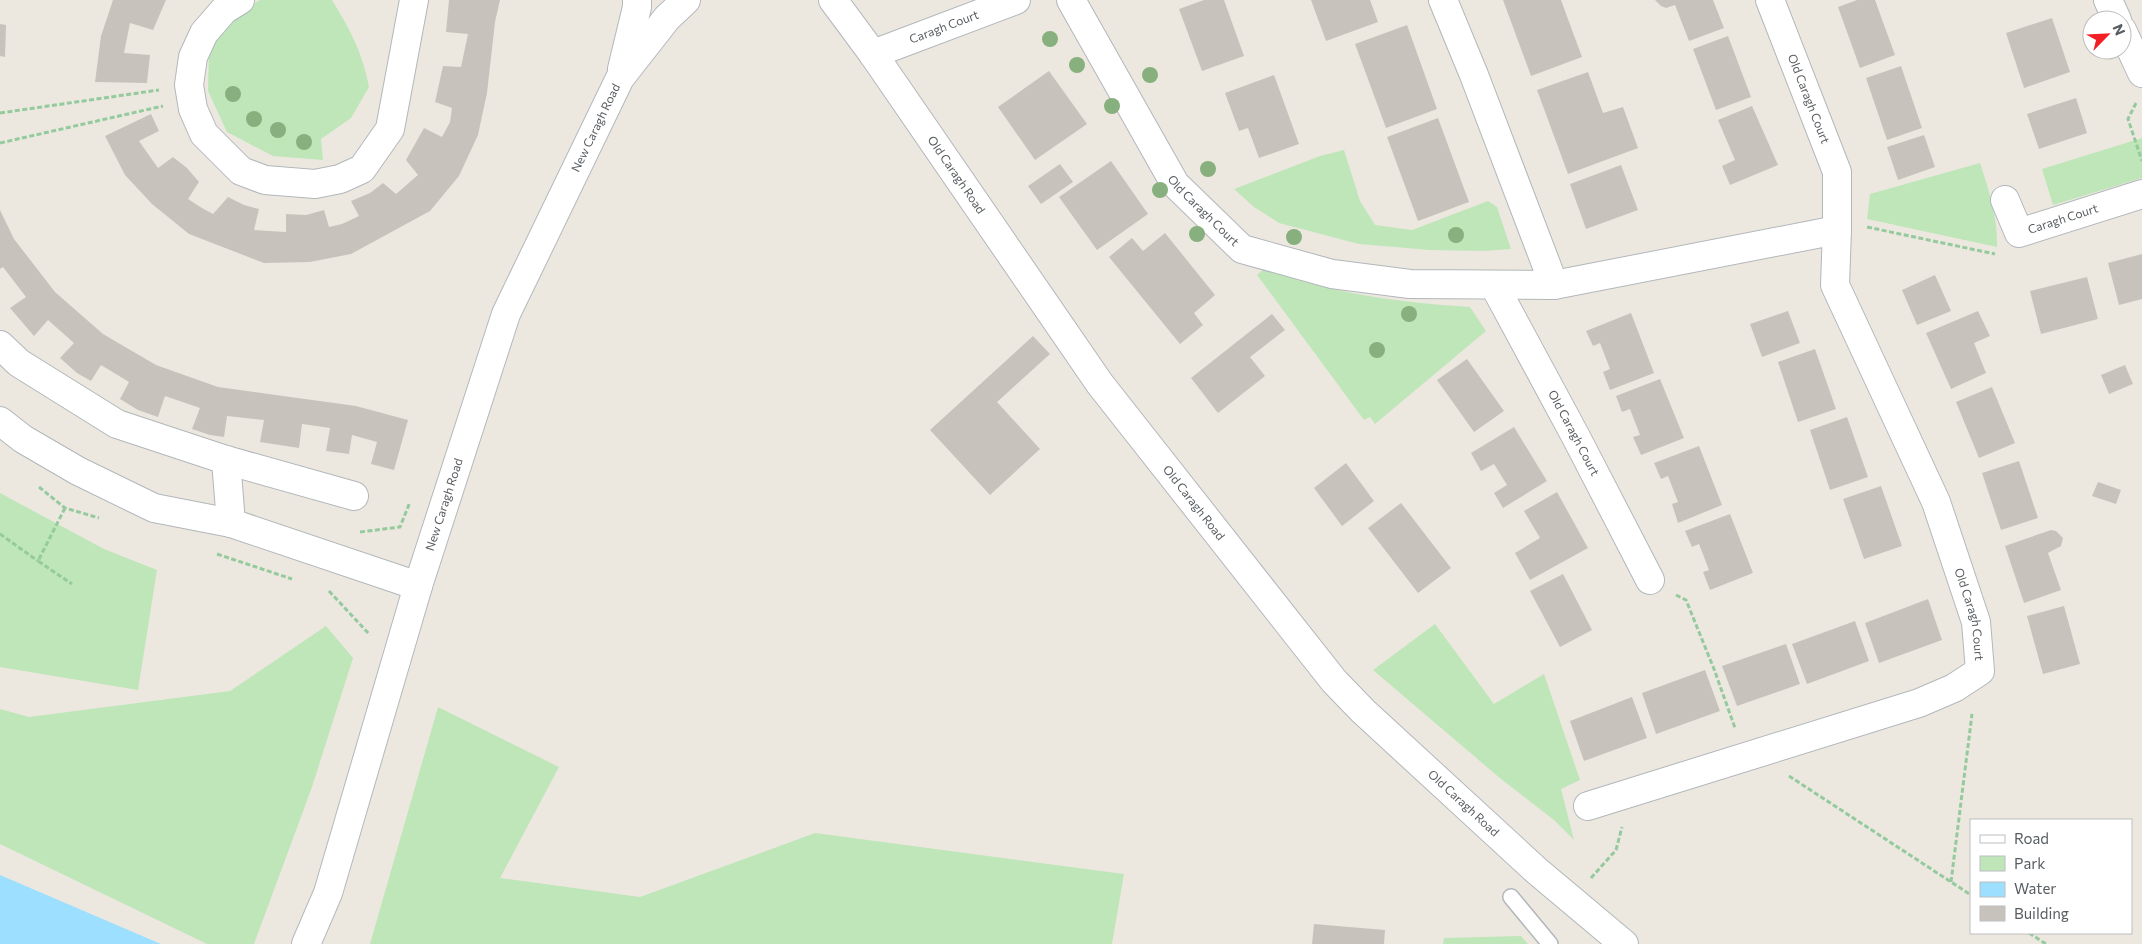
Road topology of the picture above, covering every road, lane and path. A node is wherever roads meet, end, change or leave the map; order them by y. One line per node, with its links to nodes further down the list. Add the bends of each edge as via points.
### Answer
1 (240, 0): 14 (street, via 224,10 204,33 193,57)
2 (414, 0): 14 (street, via 390,129 362,169 340,179 315,184 265,180 241,171 204,134 193,109)
3 (637, 0): 12 (street, New Caragh Road)
4 (686, 0): 12 (street, New Caragh Road, via 667,18)
5 (833, 0): 10 (street, Old Caragh Road)
6 (1016, 0): 10 (street, Caragh Court)
7 (1071, 0): 22 (street, Old Caragh Court, via 1175,184 1242,249 1332,274 1410,284)
8 (1443, 0): 23 (street)
9 (1770, 0): 20 (street, Old Caragh Court, via 1838,172)
10 (873, 54): 50 (street, Old Caragh Road, via 1100,384 1334,681)
11 (2132, 60): 13 (street)
12 (620, 78): 40 (street, New Caragh Road, via 506,314)
13 (2140, 85): 17 (path, via 2128,119)
14 (190, 92): 15 (path); 16 (path)
15 (0, 113)
16 (0, 143)
17 (2142, 161)
18 (2142, 194): 21 (street, Caragh Court)
19 (2005, 200): 21 (street, Caragh Court)
20 (1837, 225): 21 (path, via 2003,256); 23 (street, Old Caragh Court); 43 (street, Old Caragh Court, via 1835,285 1936,502 1976,622 1980,670)
21 (2019, 233)
22 (1494, 285): 23 (street, Old Caragh Court); 38 (street, Old Caragh Court)
23 (1554, 285)
24 (0, 345): 26 (street, via 20,364 117,424)
25 (0, 421): 32 (street, via 23,439 78,471 154,508)
26 (226, 460): 28 (street); 32 (street)
27 (36, 484): 30 (path)
28 (354, 496)
29 (411, 500): 33 (path, via 400,527)
30 (65, 508): 31 (path); 36 (path)
31 (103, 519)
32 (231, 523): 40 (street)
33 (351, 533)
34 (0, 534): 36 (path)
35 (214, 553): 37 (path)
36 (38, 561): 39 (path)
37 (295, 580)
38 (1650, 580): 44 (path, via 1686,600)
39 (72, 584)
40 (418, 586): 52 (street, New Caragh Road, via 328,892)
41 (321, 589): 42 (path, via 330,592 370,634)
42 (369, 643)
43 (1969, 678): 44 (street, Old Caragh Court, via 1919,703); 47 (path, via 1974,698)
44 (1750, 755): 45 (street, Old Caragh Court); 47 (path)
45 (1614, 798): 46 (street, Old Caragh Court); 50 (path, via 1623,829 1616,850)
46 (1588, 806)
47 (1951, 882): 48 (path)
48 (1970, 894)
49 (1511, 896): 53 (lane)
50 (1572, 900): 54 (street, Old Caragh Road)
51 (2031, 934): 55 (path)
52 (306, 944)
53 (1550, 944)
54 (1624, 944)
55 (2046, 944)

